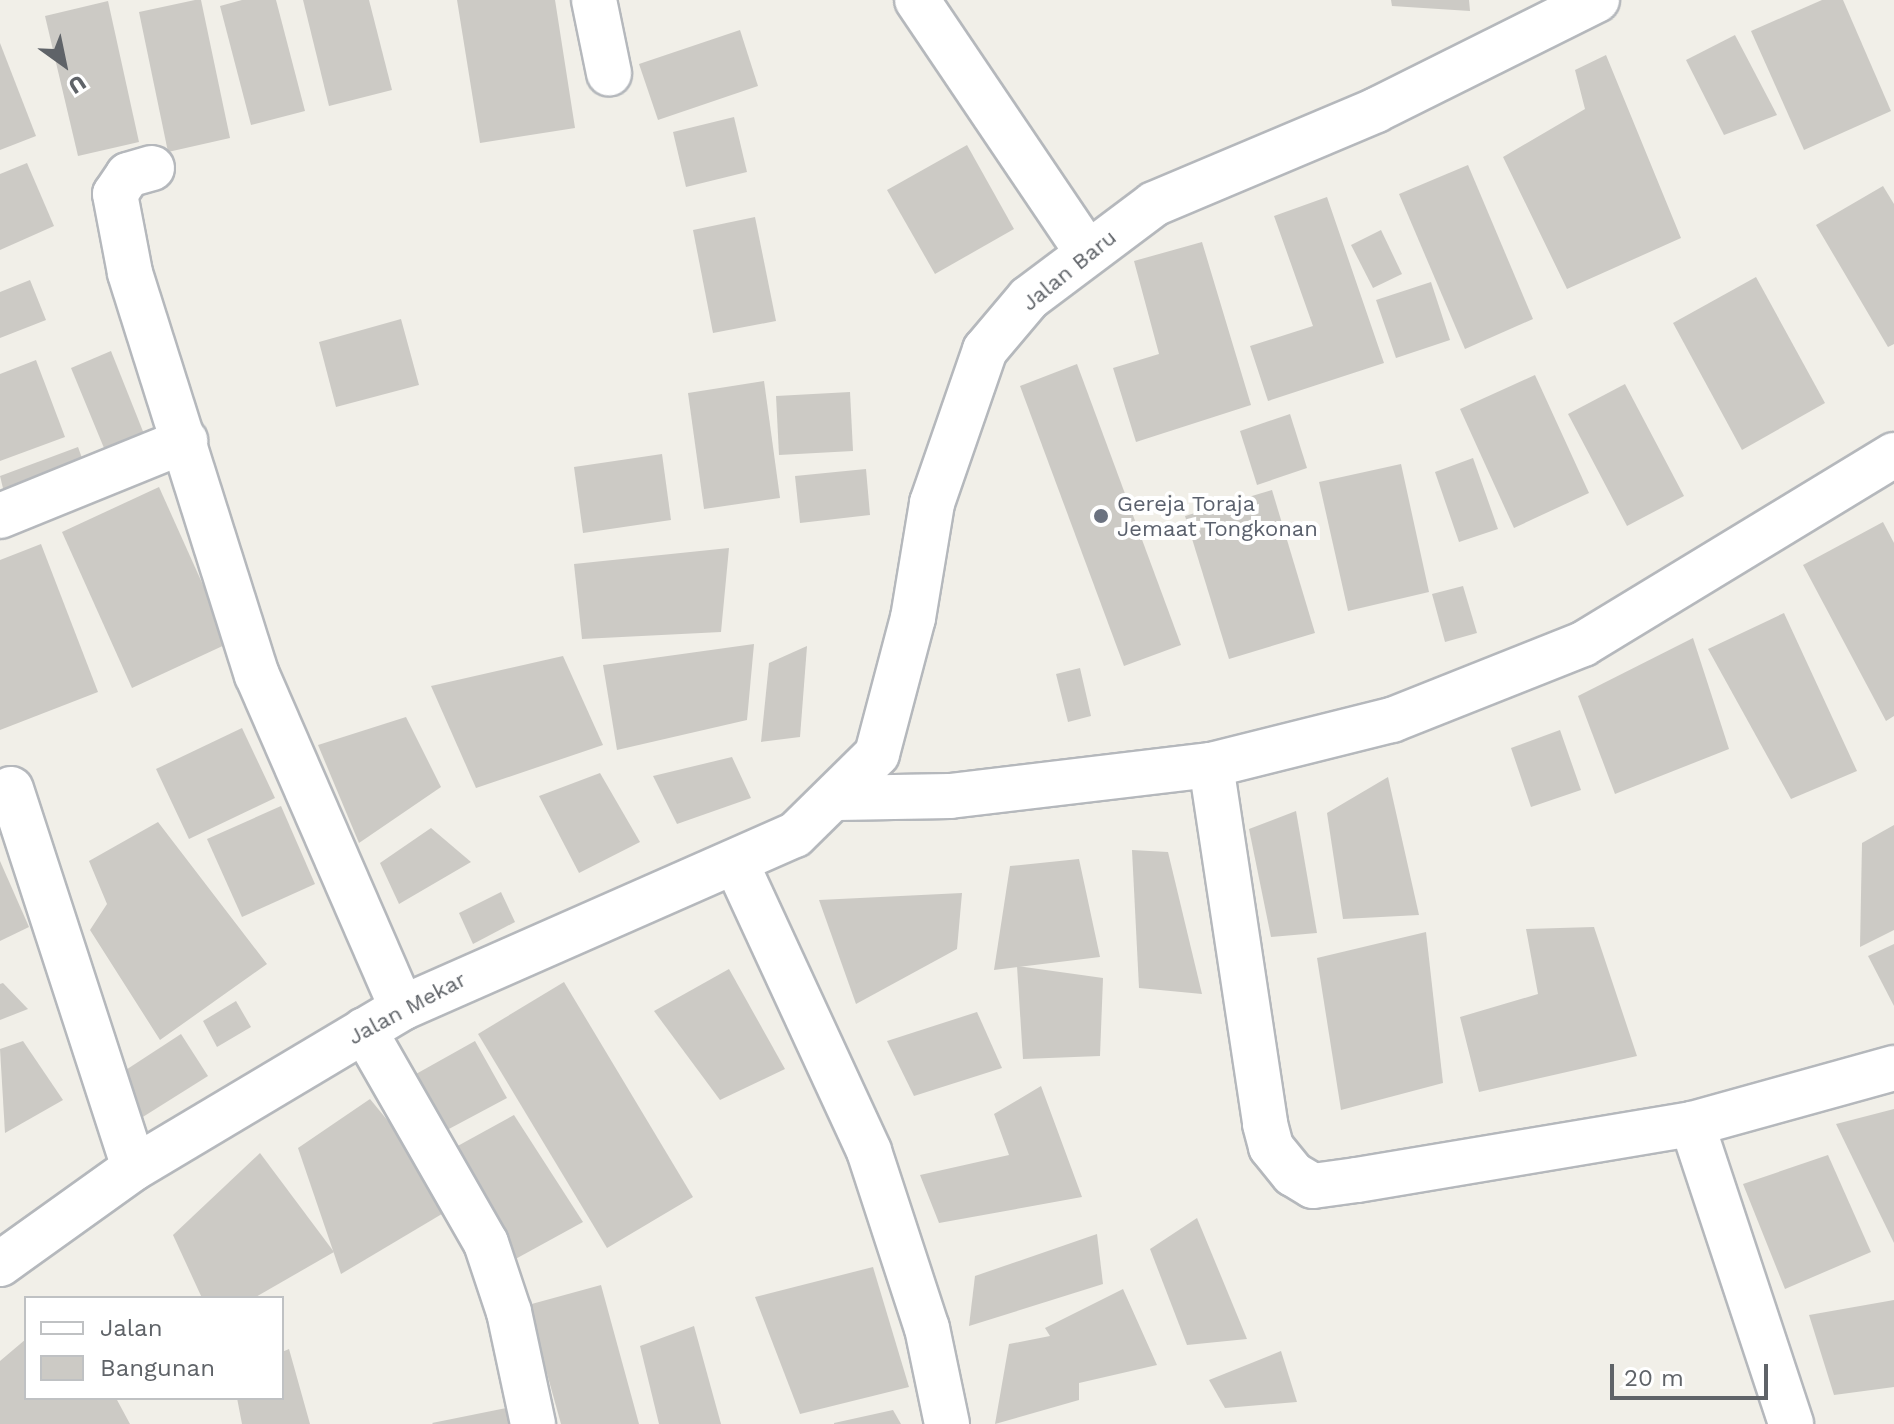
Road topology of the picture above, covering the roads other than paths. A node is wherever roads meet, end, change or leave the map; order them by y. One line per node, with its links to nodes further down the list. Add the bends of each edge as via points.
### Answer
1 (594, 0): 4 (street)
2 (917, 0): 6 (street)
3 (1597, 0): 6 (street, Jalan Baru, via 1376,110 1154,204)
4 (609, 73)
5 (152, 168): 7 (street, via 128,175 115,194 130,273)
6 (1087, 252): 12 (street, Jalan Baru, via 1029,298 985,350 932,503 894,705 877,754)
7 (185, 441): 9 (street); 14 (street, via 257,675)
8 (1894, 455): 10 (street, via 1583,644 1392,720)
9 (0, 516)
10 (1211, 765): 12 (street, via 950,796); 17 (street, via 1265,1124 1293,1174 1313,1186)
11 (11, 789): 18 (street)
12 (838, 798): 13 (street, Jalan Mekar, via 795,835)
13 (737, 865): 14 (street, Jalan Mekar); 21 (street, via 869,1151 927,1328)
14 (402, 1008): 15 (street, Jalan Mekar)
15 (364, 1030): 18 (street, Jalan Mekar); 20 (street, via 486,1243 509,1312)
16 (1894, 1068): 17 (street)
17 (1692, 1124): 22 (street)
18 (134, 1168): 19 (street, Jalan Mekar)
19 (0, 1264)
20 (533, 1424)
21 (947, 1424)
22 (1791, 1424)

